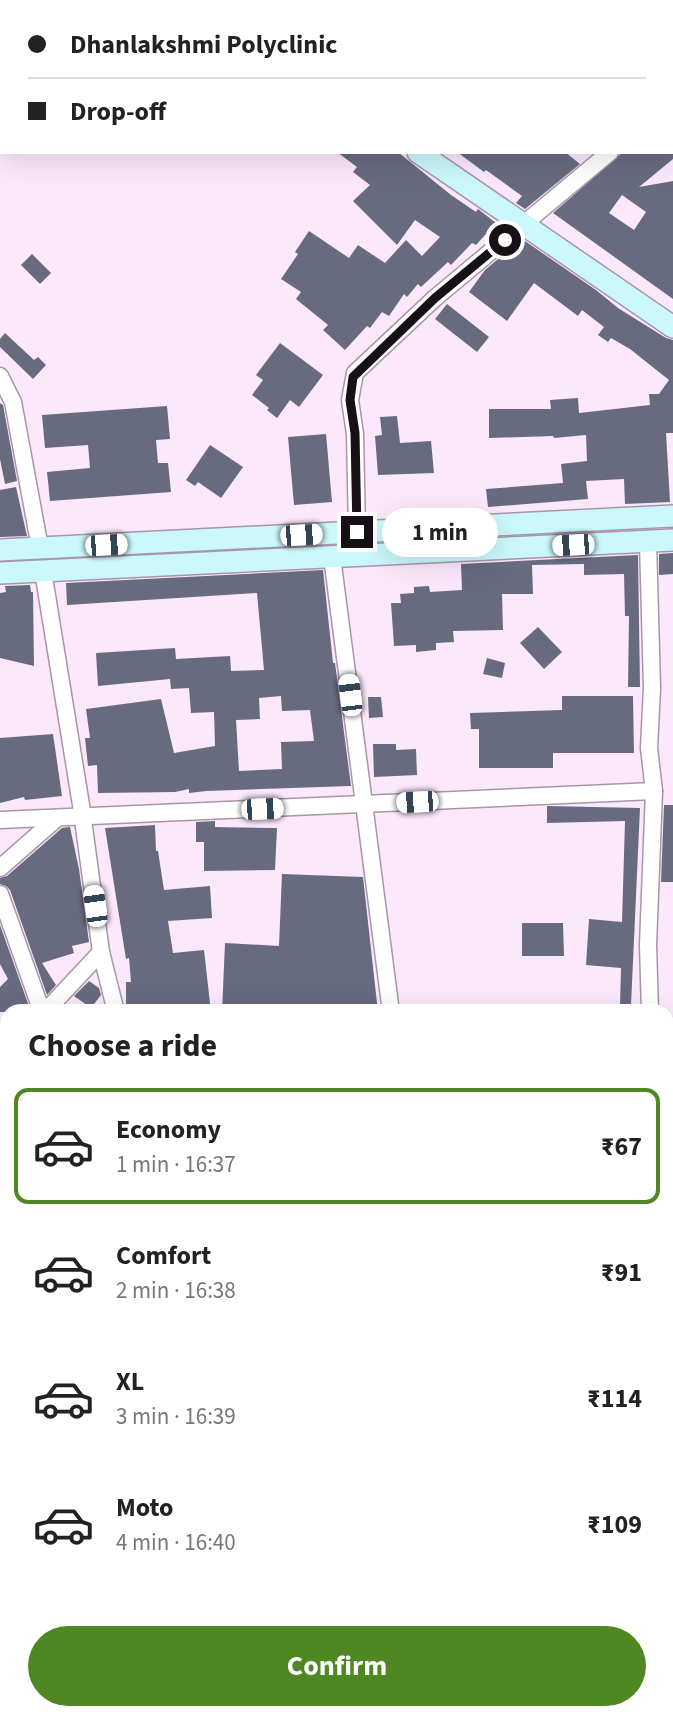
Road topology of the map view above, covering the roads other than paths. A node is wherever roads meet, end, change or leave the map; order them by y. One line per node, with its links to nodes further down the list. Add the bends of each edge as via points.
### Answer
1 (421, 154): 5 (main road)
2 (584, 154): 4 (street)
3 (608, 154): 4 (street)
4 (593, 167): 5 (street)
5 (523, 225): 6 (main road); 10 (street, via 435,298 353,377 350,400)
6 (673, 327)
7 (0, 376): 14 (street, via 13,402)
8 (673, 516): 9 (main road)
9 (446, 528): 10 (main road); 16 (main road)
10 (357, 532): 13 (main road)
11 (673, 540): 12 (main road)
12 (648, 542): 16 (main road); 21 (street, via 649,748)
13 (106, 545): 14 (main road); 18 (main road)
14 (40, 548): 15 (main road)
15 (0, 550)
16 (447, 551): 17 (main road)
17 (332, 557): 18 (main road); 22 (street)
18 (107, 568): 19 (main road)
19 (43, 571): 20 (main road); 23 (street)
20 (0, 573)
21 (654, 791): 22 (street); 33 (street)
22 (365, 805): 23 (street); 32 (street)
23 (82, 816): 24 (street); 28 (street)
24 (57, 818): 25 (street); 26 (street)
25 (0, 820)
26 (0, 868)
27 (0, 894): 29 (street)
28 (101, 952): 30 (street); 31 (street)
29 (40, 1004)
30 (51, 1004)
31 (114, 1004)
32 (390, 1004)
33 (650, 1004)

